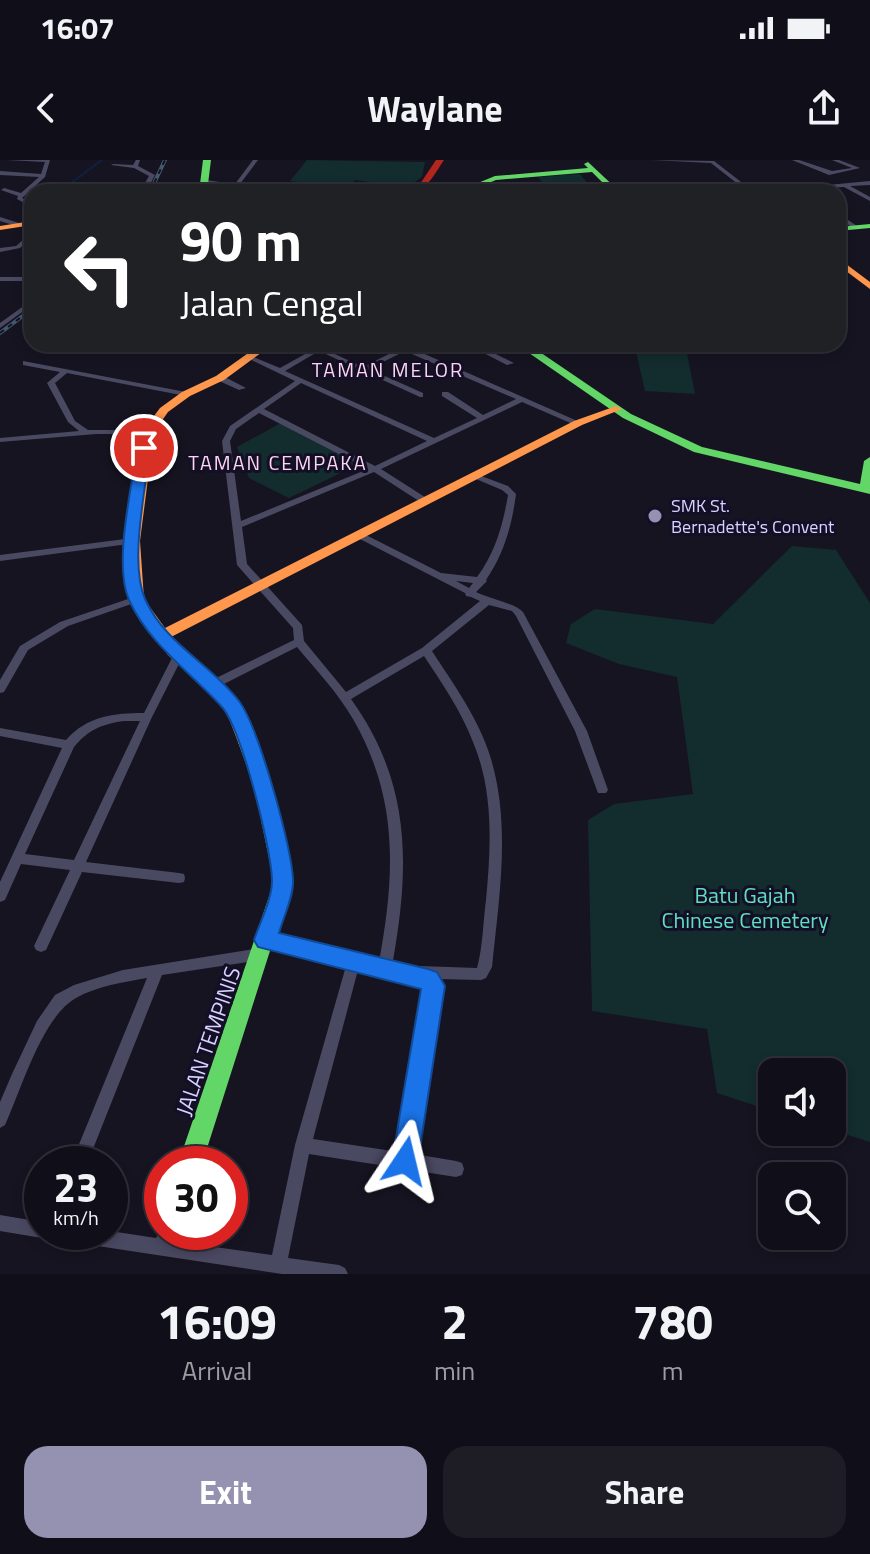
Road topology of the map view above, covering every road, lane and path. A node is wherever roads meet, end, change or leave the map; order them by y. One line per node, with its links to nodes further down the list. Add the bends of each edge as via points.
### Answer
1 (9, 160): 2 (street)
2 (48, 160): 15 (street)
3 (138, 160): 12 (street)
4 (207, 160): 19 (street)
5 (256, 160): 20 (street)
6 (440, 160): 21 (street)
7 (653, 160): 24 (street, via 712,162)
8 (794, 160): 14 (street)
9 (834, 160): 14 (street, via 858,168)
10 (113, 165): 12 (street)
11 (589, 165): 22 (street); 23 (street)
12 (135, 167): 18 (street, via 152,175)
13 (0, 173): 15 (street)
14 (831, 173): 25 (street)
15 (43, 176): 17 (street)
16 (868, 183): 25 (street)
17 (34, 184)
18 (147, 184)
19 (204, 184)
20 (238, 184)
21 (424, 184)
22 (480, 184)
23 (608, 184)
24 (741, 184)
25 (858, 184): 26 (street)
26 (846, 185)
27 (846, 187): 30 (street)
28 (4, 190): 29 (street)
29 (22, 195): 31 (street, via 19,200)
30 (870, 199)
31 (24, 202)
32 (0, 219): 33 (street)
33 (24, 223)
34 (24, 225): 35 (street)
35 (0, 228)
36 (24, 236): 37 (street, via 18,247)
37 (0, 250)
38 (846, 267): 41 (street)
39 (1, 278): 40 (street)
40 (24, 279)
41 (870, 286)
42 (24, 308): 43 (street)
43 (0, 326)
44 (256, 352): 52 (street)
45 (313, 352): 56 (street)
46 (334, 352): 55 (street)
47 (396, 352): 55 (street)
48 (413, 352): 65 (street)
49 (486, 352): 54 (street)
50 (533, 352): 59 (street)
51 (540, 352): 59 (street)
52 (249, 357): 56 (street); 58 (street)
53 (26, 363): 57 (street)
54 (510, 363)
55 (364, 369): 64 (street)
56 (280, 371): 60 (street)
57 (64, 372): 62 (street); 71 (street, via 51,383 72,422)
58 (220, 378): 61 (street); 62 (street)
59 (574, 378): 67 (street)
60 (299, 381): 66 (street); 73 (street)
61 (242, 388)
62 (186, 394): 70 (street, via 164,410)
63 (445, 394): 68 (street)
64 (420, 395)
65 (522, 399): 68 (street); 69 (street)
66 (258, 409): 75 (street); 79 (street, via 233,428 226,441)
67 (612, 411): 69 (street); 77 (street, via 698,450)
68 (481, 417): 73 (street)
69 (581, 422): 76 (street)
70 (148, 432): 71 (street); 81 (street)
71 (86, 433): 72 (street)
72 (0, 440)
73 (434, 441): 75 (street)
74 (870, 461): 77 (street)
75 (375, 469): 78 (street); 79 (street)
76 (473, 476): 78 (street); 84 (street, via 512,494 504,538)
77 (868, 490)
78 (425, 501): 80 (street)
79 (238, 525): 85 (street, via 242,565)
80 (361, 536): 83 (street); 85 (street)
81 (133, 541): 82 (street); 87 (street)
82 (1, 557)
83 (435, 578): 84 (street); 86 (street)
84 (482, 581): 86 (street)
85 (260, 584): 89 (street); 90 (street, via 298,627)
86 (469, 594): 88 (street)
87 (137, 599): 89 (street, JALAN TEMPINIS); 94 (street, via 64,624 24,648)
88 (487, 601): 91 (street); 99 (street, via 520,614 581,731)
89 (161, 636): 92 (street, JALAN TEMPINIS)
90 (299, 642): 93 (street); 95 (street)
91 (426, 650): 95 (street); 109 (street, via 485,758 494,805 493,882 481,974)
92 (178, 656): 93 (street, JALAN TEMPINIS); 96 (street)
93 (212, 685): 105 (street, JALAN TEMPINIS, via 232,705 263,786 279,852 283,882)
94 (0, 689)
95 (344, 698): 107 (street, via 385,775 401,851)
96 (147, 717): 98 (street, via 88,724); 101 (street)
97 (0, 732): 98 (street)
98 (69, 745): 100 (street)
99 (602, 790)
100 (19, 859): 101 (street); 103 (street)
101 (79, 866): 102 (street); 104 (street)
102 (179, 878)
103 (0, 896)
104 (41, 946)
105 (263, 947): 106 (street); 108 (street); 113 (street, JALAN TEMPINIS)
106 (354, 961): 107 (street); 111 (street)
107 (385, 969): 109 (street)
108 (157, 970): 110 (street, via 73,990 59,1000); 112 (street)
109 (414, 976): 114 (street, via 428,980 434,990)
110 (0, 1120)
111 (303, 1145): 114 (street); 119 (street)
112 (86, 1146)
113 (196, 1146)
114 (405, 1161): 115 (street)
115 (456, 1169)
116 (0, 1223): 117 (street)
117 (24, 1227)
118 (210, 1250): 119 (street)
119 (278, 1265): 120 (street)
120 (339, 1274)

